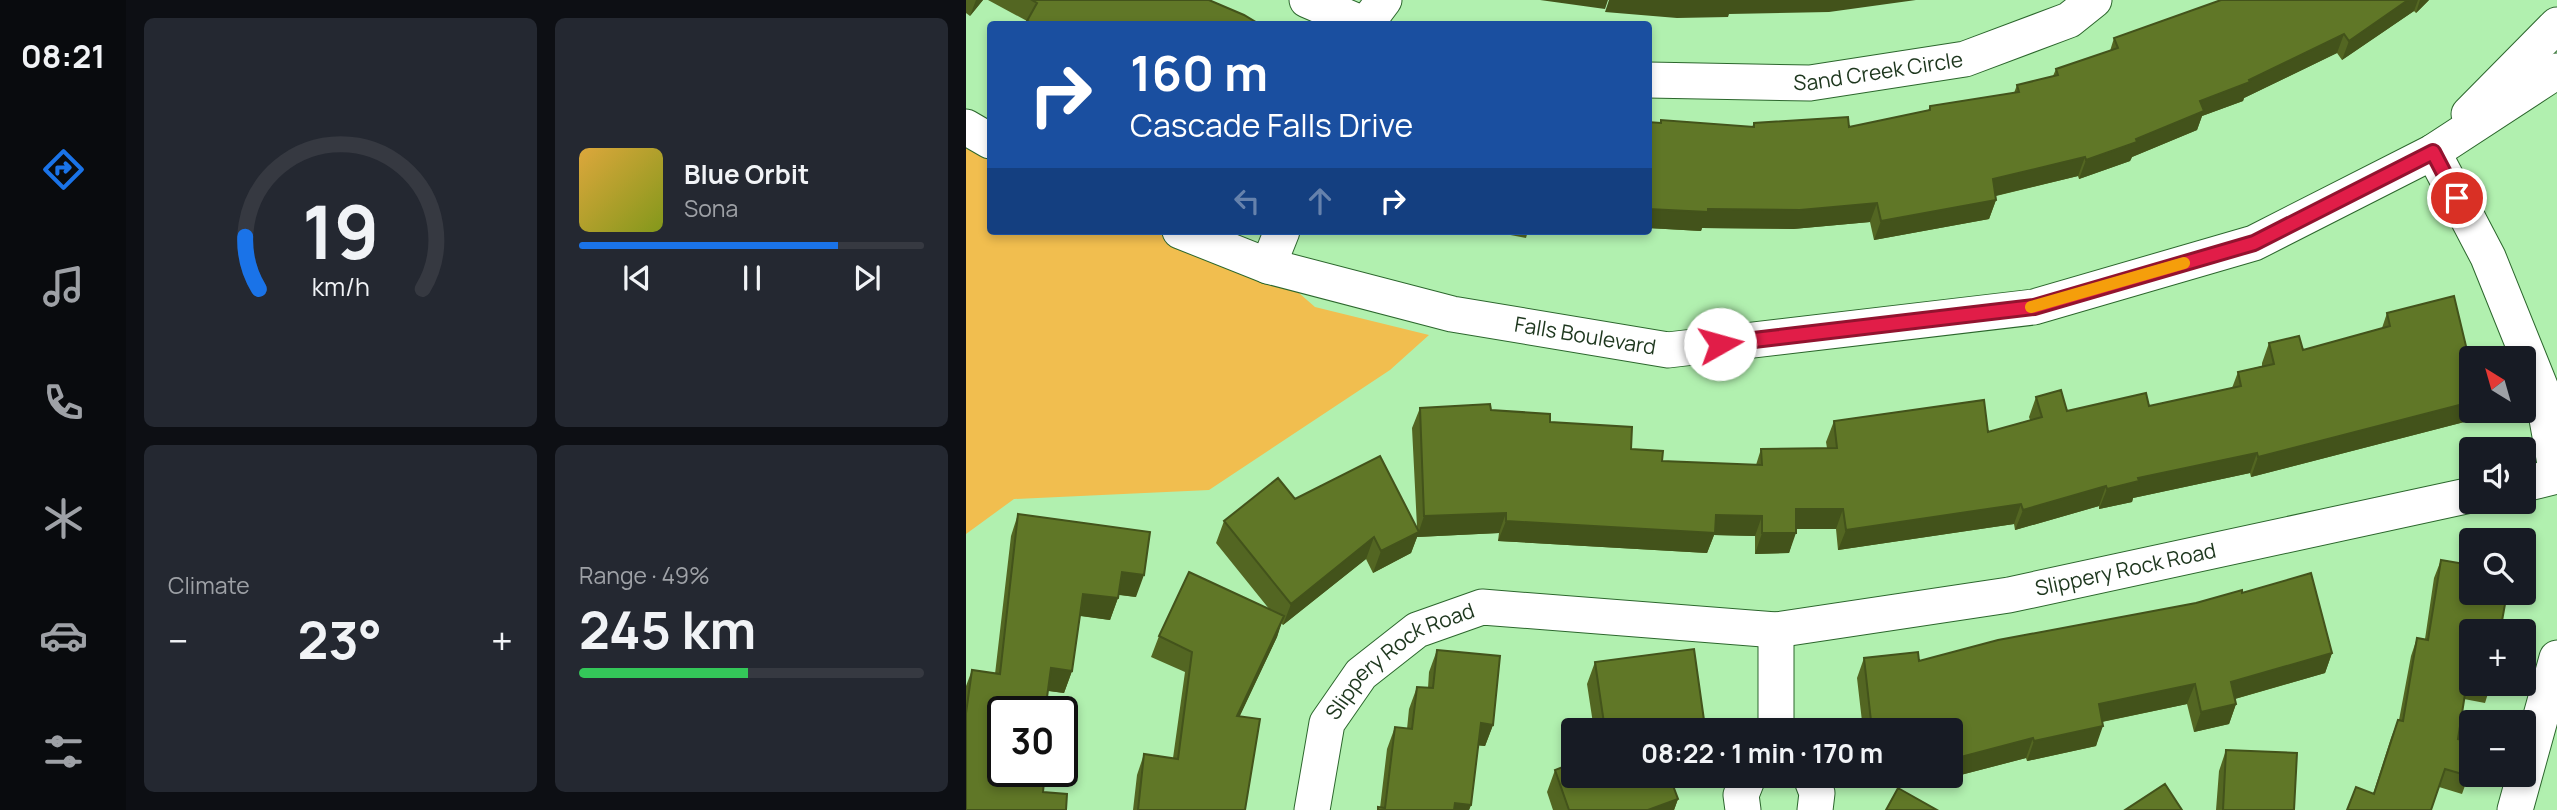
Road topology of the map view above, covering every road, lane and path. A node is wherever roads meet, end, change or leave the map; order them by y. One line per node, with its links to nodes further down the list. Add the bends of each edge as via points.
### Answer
1 (1307, 0): 4 (street)
2 (1384, 0): 5 (street)
3 (2094, 0): 8 (street, Sand Creek Circle, via 2069,20 1965,59 1810,83)
4 (1358, 21)
5 (1367, 21)
6 (2557, 25): 11 (street, Falls Boulevard)
7 (2557, 71): 11 (street, Falls Boulevard)
8 (1652, 80)
9 (966, 127): 10 (street)
10 (987, 139)
11 (2433, 152): 14 (street, Falls Boulevard, via 2254,243 2034,307 1668,350 1452,314); 15 (street)
12 (1190, 235): 14 (street, Falls Boulevard)
13 (1280, 235): 14 (street)
14 (1268, 266)
15 (2550, 388): 16 (street)
16 (2557, 476): 17 (street)
17 (2536, 481)
18 (2459, 498): 19 (street, Slippery Rock Road, via 2009,595)
19 (1776, 630): 21 (street); 24 (street, Slippery Rock Road, via 1482,607 1417,630 1361,674 1327,723)
20 (2557, 658): 27 (street)
21 (1776, 718)
22 (1743, 788): 25 (street)
23 (1815, 788): 26 (street)
24 (1312, 810)
25 (1743, 810)
26 (1815, 810)
27 (2515, 810)

